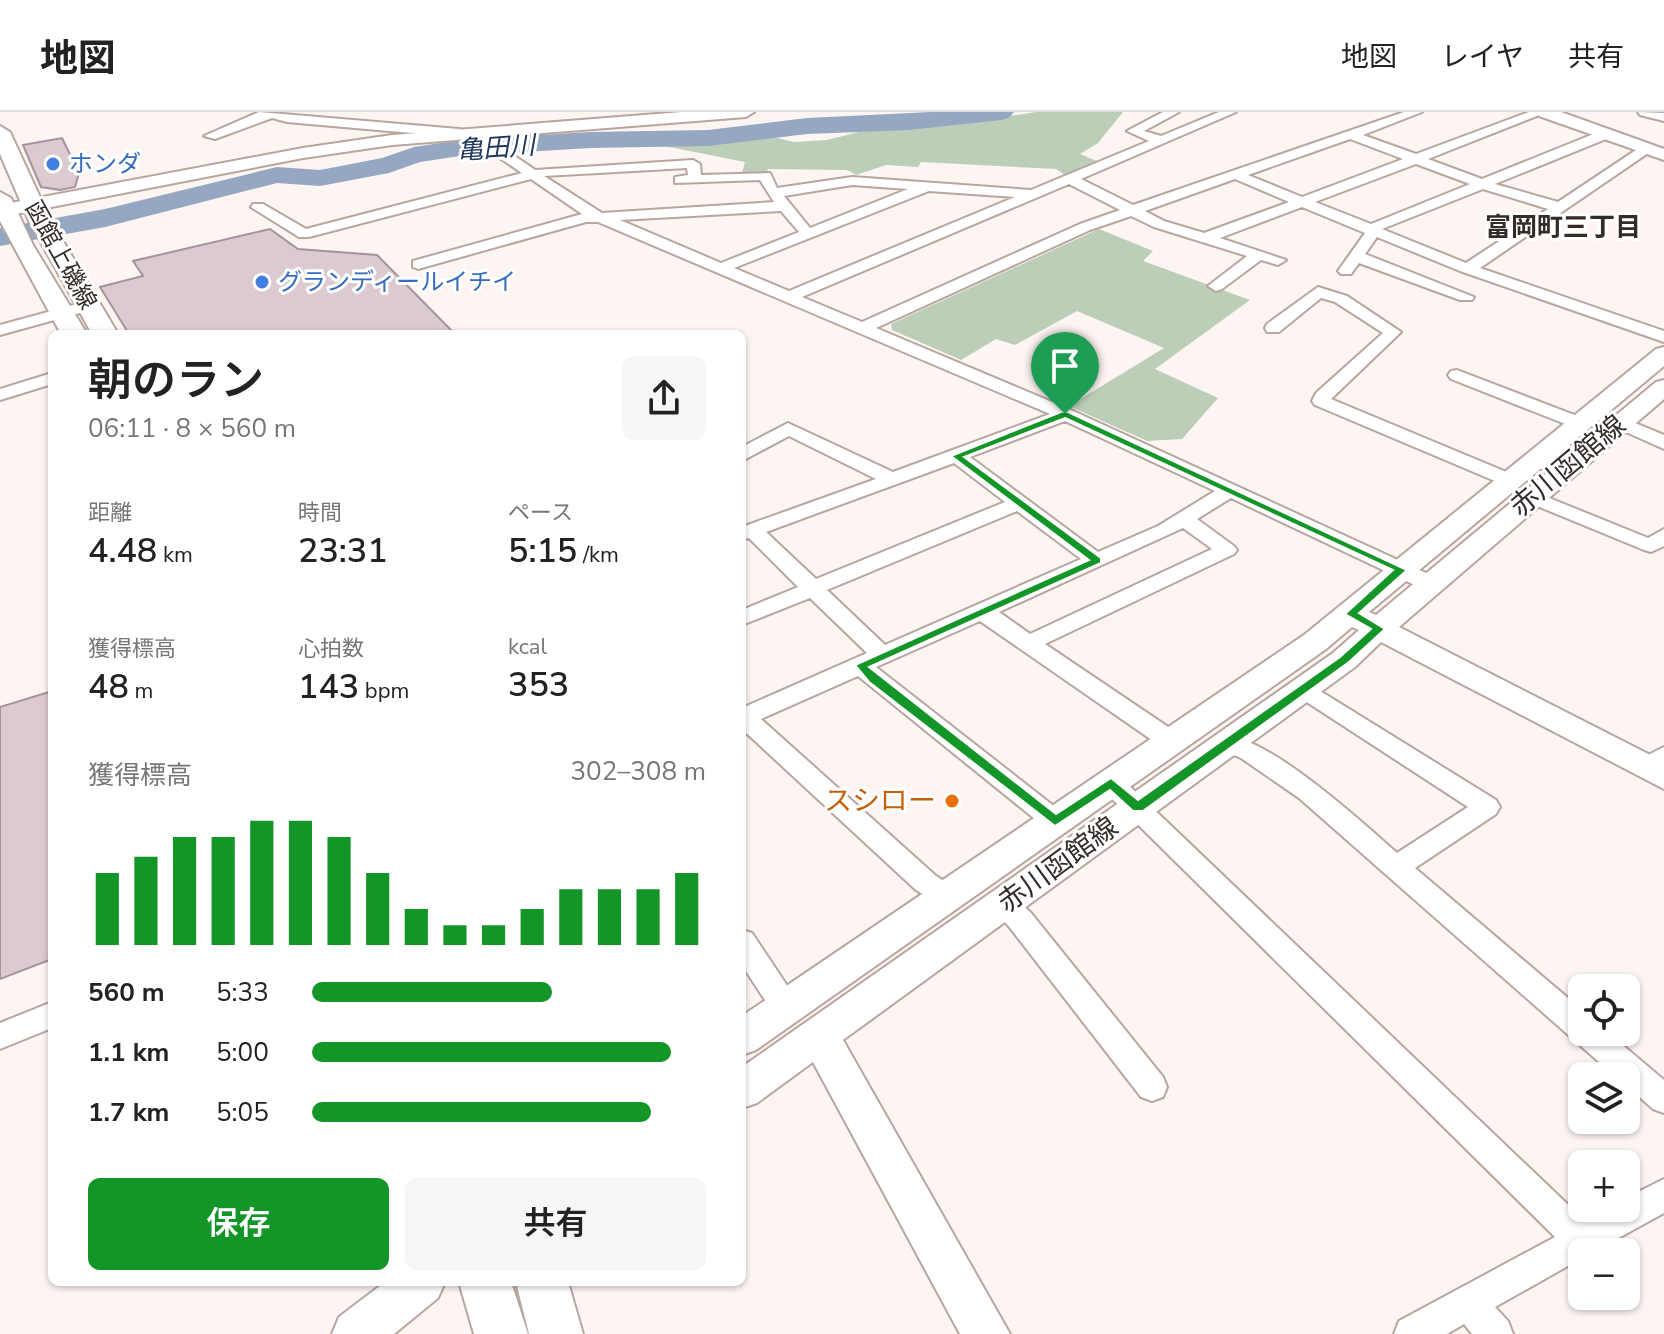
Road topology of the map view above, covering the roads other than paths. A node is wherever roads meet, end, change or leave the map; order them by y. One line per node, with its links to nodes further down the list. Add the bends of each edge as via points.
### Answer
1 (746, 112): 8 (main road)
2 (1173, 112): 15 (street, via 1133,131)
3 (1230, 112): 15 (street)
4 (1416, 112): 12 (street)
5 (1543, 112): 11 (main road); 17 (street)
6 (1644, 112): 9 (street)
7 (267, 113): 13 (street); 14 (street)
8 (651, 116): 14 (main road)
9 (1664, 117)
10 (0, 132): 36 (main road, 函館上磯線)
11 (1606, 134): 16 (main road); 24 (street)
12 (1351, 135): 17 (street); 19 (street)
13 (210, 136)
14 (468, 136): 18 (street); 36 (main road, via 303,153)
15 (1162, 141): 20 (street)
16 (1656, 152): 32 (street)
17 (1416, 159): 24 (street); 29 (street)
18 (533, 173): 21 (street, via 693,164); 26 (street); 31 (street, via 304,234)
19 (1236, 175): 29 (street); 33 (street)
20 (1069, 179): 28 (street); 33 (street)
21 (695, 180): 22 (street); 27 (street, via 765,176)
22 (666, 181)
23 (622, 183): 26 (street)
24 (1483, 184): 32 (street); 37 (street, via 1377,226)
25 (929, 186): 27 (street, via 852,181); 28 (street); 38 (street)
26 (553, 188): 34 (street)
27 (773, 193): 30 (street)
28 (1031, 195): 49 (street)
29 (1300, 202): 37 (street); 39 (street)
30 (785, 206): 34 (street); 38 (street)
31 (258, 207)
32 (1561, 208): 45 (street)
33 (1132, 210): 39 (street); 53 (street)
34 (598, 217): 43 (street); 44 (street)
35 (7, 218): 36 (main road); 52 (main road, 函館上磯線)
36 (41, 221): 51 (main road, 函館上磯線)
37 (1374, 232): 41 (street); 45 (street)
38 (808, 234): 44 (street)
39 (1205, 238): 40 (street)
40 (1258, 255): 42 (street); 47 (street)
41 (1356, 256): 46 (street); 48 (street)
42 (1278, 260)
43 (418, 264)
44 (721, 268): 49 (street)
45 (1466, 268): 48 (street); 58 (street)
46 (1346, 271)
47 (1216, 286)
48 (1438, 286): 50 (street)
49 (791, 296): 53 (street)
50 (1466, 297)
51 (88, 306): 52 (street); 57 (main road, 函館上磯線)
52 (62, 313): 55 (street); 56 (main road, 函館上磯線)
53 (862, 328): 64 (street)
54 (1273, 328): 70 (street, via 1318,292 1341,299 1393,332 1321,401)
55 (0, 330)
56 (72, 330)
57 (103, 330)
58 (1664, 337)
59 (1664, 354): 65 (main road, 赤川函館線)
60 (1457, 375): 65 (street)
61 (48, 379): 63 (street)
62 (1664, 387): 65 (main road, 赤川函館線)
63 (0, 395)
64 (1065, 414): 68 (street); 71 (street)
65 (1598, 418): 66 (street); 70 (main road, 赤川函館線)
66 (1664, 443)
67 (746, 453): 69 (street, via 788,429)
68 (956, 456): 69 (street); 72 (street)
69 (892, 479): 74 (street)
70 (1520, 488): 75 (street, via 1651,546); 77 (main road, 赤川函館線)
71 (1231, 490): 73 (street); 77 (street)
72 (1019, 503): 76 (street); 78 (street)
73 (1183, 519): 76 (street); 82 (street, via 1227,550)
74 (747, 532): 78 (street)
75 (1664, 535)
76 (1097, 561): 79 (street)
77 (1415, 576): 81 (main road, 赤川函館線)
78 (812, 589): 80 (street); 83 (street)
79 (983, 612): 82 (street); 83 (street)
80 (746, 616)
81 (1365, 621): 84 (main road, 赤川函館線, via 1344,660); 87 (main road, 赤川函館線); 89 (main road)
82 (1029, 643): 87 (street)
83 (872, 660): 85 (street); 92 (street, via 874,679)
84 (1304, 689): 88 (main road, 赤川函館線); 93 (street, via 1487,807)
85 (746, 717)
86 (746, 721): 94 (street)
87 (1171, 741): 90 (main road, 赤川函館線)
88 (1228, 743): 91 (main road, 赤川函館線); 93 (street, via 1308,791)
89 (1658, 767)
90 (1111, 783): 91 (street); 92 (main road, 赤川函館線)
91 (1138, 807): 95 (main road, 赤川函館線); 107 (street)
92 (1055, 821): 94 (main road, 赤川函館線)
93 (1396, 867): 97 (street)
94 (946, 897): 99 (main road, 赤川函館線)
95 (1003, 904): 99 (main road, 赤川函館線); 104 (street)
96 (746, 946): 99 (street)
97 (1568, 1016)
98 (48, 1017): 100 (street)
99 (802, 1022): 101 (main road, 赤川函館線); 103 (main road, 赤川函館線); 117 (main road)
100 (0, 1036)
101 (746, 1037)
102 (1603, 1046): 105 (street)
103 (746, 1085)
104 (1152, 1087)
105 (1664, 1099)
106 (1664, 1195): 108 (street)
107 (1579, 1238)
108 (1585, 1238)
109 (1568, 1247): 113 (street)
110 (426, 1286): 114 (main road)
111 (486, 1286): 115 (main road)
112 (543, 1286): 116 (main road)
113 (1468, 1302): 118 (street); 119 (street)
114 (356, 1334)
115 (501, 1334)
116 (556, 1334)
117 (986, 1334)
118 (1412, 1334)
119 (1495, 1334)

